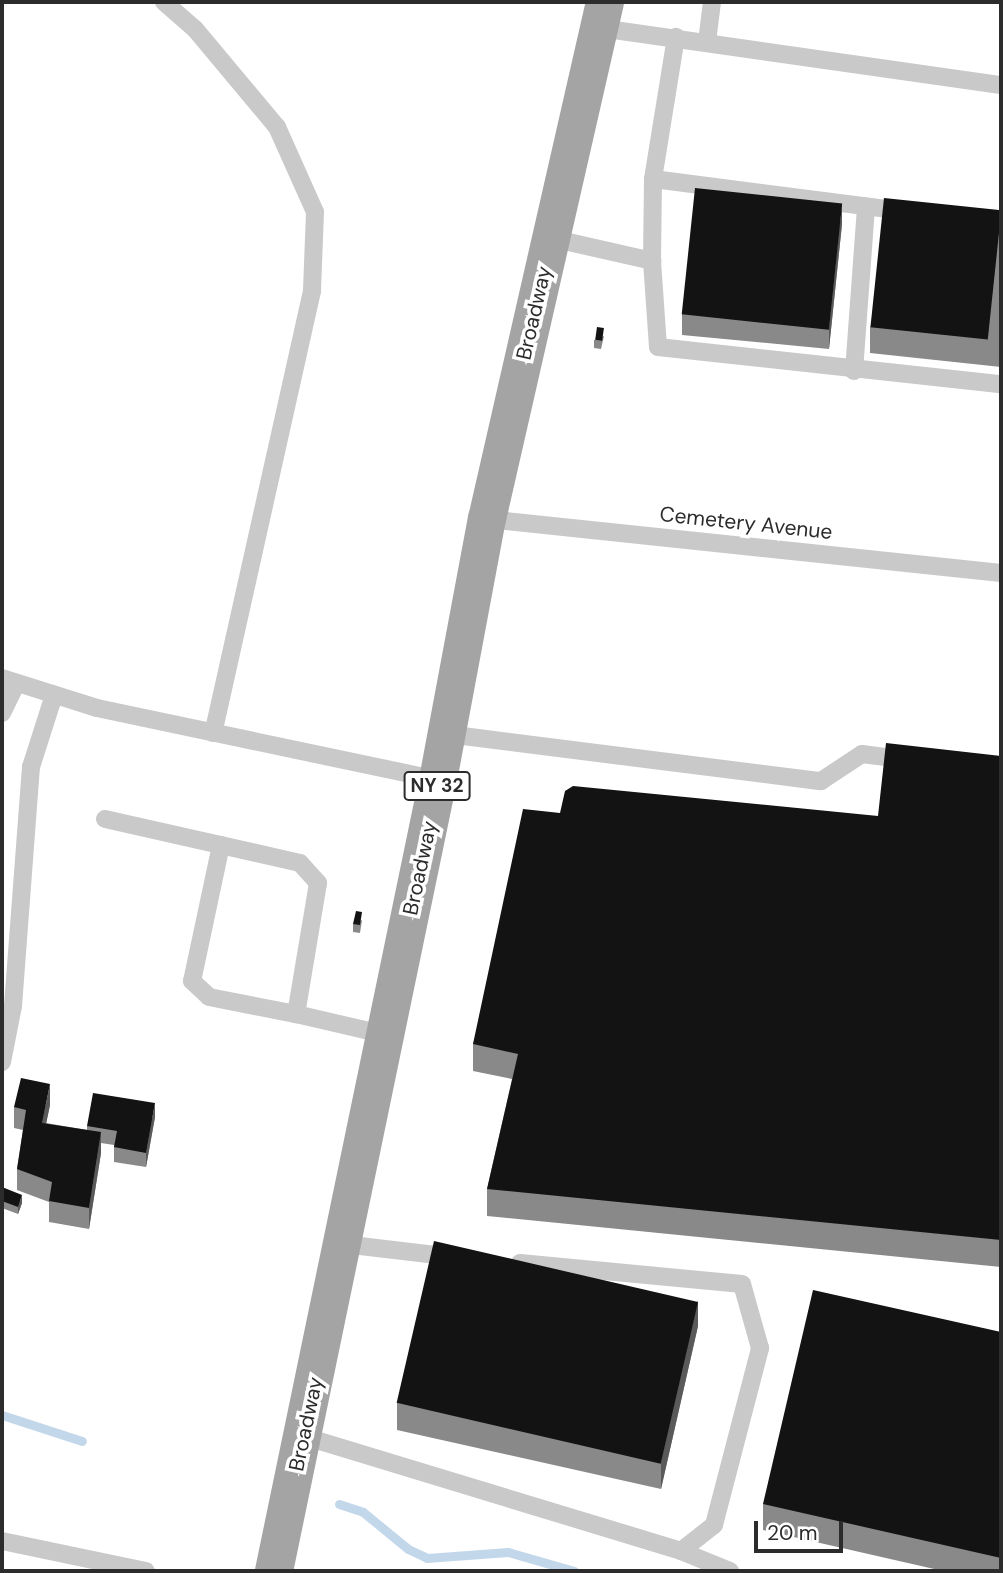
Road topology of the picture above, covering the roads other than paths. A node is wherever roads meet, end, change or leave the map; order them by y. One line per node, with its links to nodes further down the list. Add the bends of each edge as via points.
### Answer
1 (164, 2): 19 (lane, via 195,29 277,127 315,212 312,291)
2 (712, 2): 5 (lane)
3 (603, 15): 4 (lane); 10 (main road, Broadway / NY 32)
4 (676, 37): 5 (lane); 7 (lane)
5 (707, 42): 6 (lane)
6 (1001, 85)
7 (653, 179): 8 (lane); 11 (lane)
8 (866, 206): 9 (lane); 12 (lane)
9 (920, 213)
10 (551, 238): 11 (lane); 14 (main road, Broadway / NY 32)
11 (653, 261): 12 (lane, via 658,347)
12 (854, 371): 13 (lane)
13 (1001, 384)
14 (486, 519): 15 (lane, Cemetery Avenue); 20 (main road, Broadway / NY 32)
15 (1001, 573)
16 (9, 681): 17 (lane); 18 (lane)
17 (54, 695): 19 (lane); 27 (lane, via 31,768 13,1006)
18 (2, 713)
19 (213, 733): 22 (lane)
20 (447, 734): 21 (lane, via 821,781 862,754); 22 (main road, Broadway / NY 32)
21 (932, 762)
22 (438, 780): 26 (main road, Broadway / NY 32)
23 (105, 819): 24 (lane)
24 (221, 845): 25 (lane, via 300,863 318,883); 25 (lane, via 192,981 209,997)
25 (296, 1014): 26 (lane)
26 (386, 1035): 28 (main road, Broadway / NY 32)
27 (2, 1062)
28 (343, 1244): 29 (lane); 31 (main road, Broadway / NY 32)
29 (469, 1258)
30 (496, 1261): 33 (lane, via 742,1284 760,1348 714,1525)
31 (303, 1436): 33 (lane); 36 (main road, Broadway / NY 32)
32 (2, 1541): 34 (lane)
33 (681, 1551): 37 (lane)
34 (123, 1569): 35 (lane)
35 (146, 1571)
36 (274, 1571)
37 (730, 1571)

